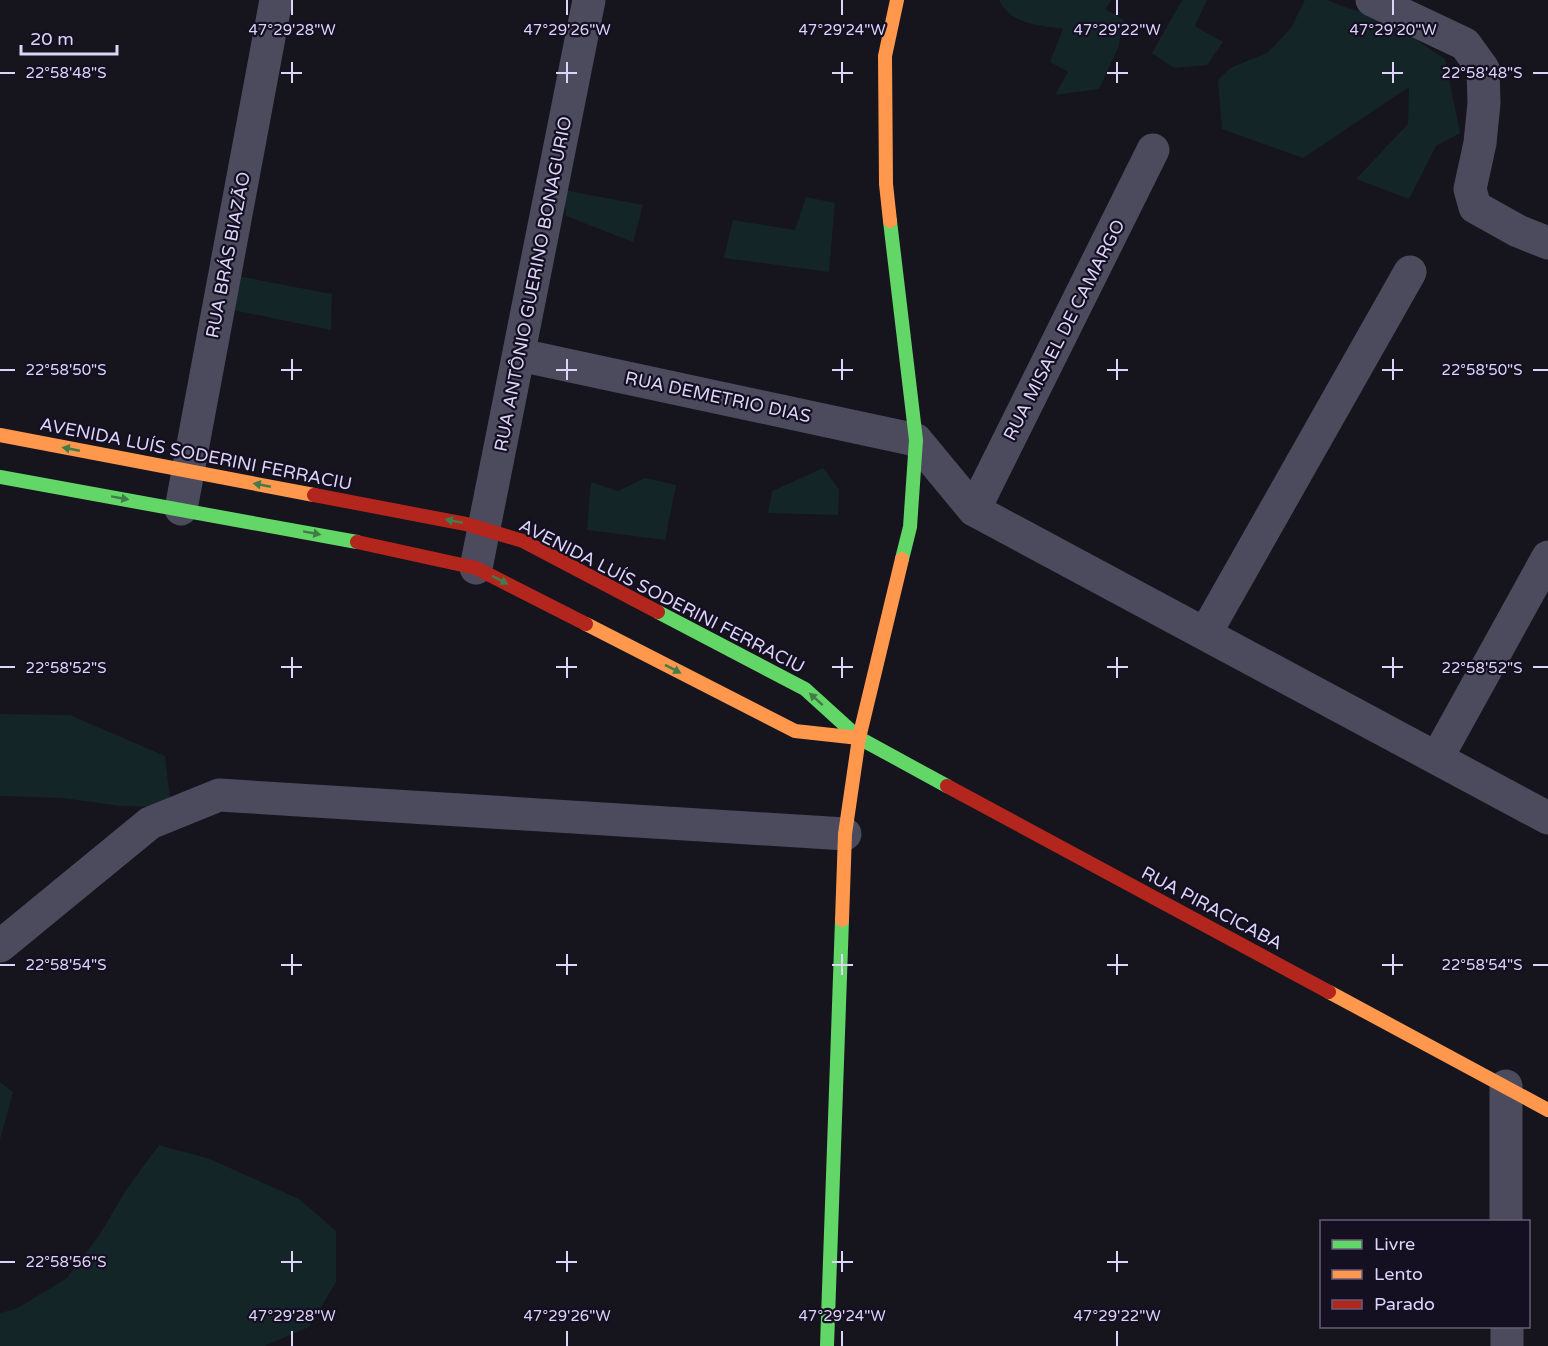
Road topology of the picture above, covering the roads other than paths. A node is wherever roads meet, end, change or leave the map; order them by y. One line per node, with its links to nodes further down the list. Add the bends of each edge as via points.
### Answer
1 (276, 0): 11 (street, RUA BRÁS BIAZÃO)
2 (589, 0): 8 (street, RUA ANTÔNIO GUERINO BONAGURIO)
3 (897, 0): 10 (street, via 885,56 886,184)
4 (1372, 0): 6 (street, via 1465,44 1483,69 1480,143 1470,189 1475,207)
5 (1153, 150): 14 (street, RUA MISAEL DE CAMARGO)
6 (1548, 243)
7 (1410, 272): 18 (street)
8 (520, 355): 10 (street, RUA DEMETRIO DIAS); 15 (street, RUA ANTÔNIO GUERINO BONAGURIO)
9 (0, 435): 11 (street, AVENIDA LUÍS SODERINI FERRACIU, one-way to 9)
10 (915, 440): 14 (street); 19 (street, via 910,527)
11 (188, 471): 13 (street, RUA BRÁS BIAZÃO); 15 (street, AVENIDA LUÍS SODERINI FERRACIU, one-way to 11)
12 (0, 477): 13 (street, one-way to 13)
13 (181, 509): 17 (street, one-way to 17)
14 (974, 510): 18 (street)
15 (484, 530): 17 (street, RUA ANTÔNIO GUERINO BONAGURIO); 19 (street, AVENIDA LUÍS SODERINI FERRACIU, one-way to 15, via 804,689 523,542)
16 (1548, 557): 20 (street)
17 (477, 568): 19 (street, one-way to 19, via 795,732)
18 (1205, 634): 20 (street)
19 (859, 738): 22 (street); 24 (street, RUA PIRACICABA)
20 (1437, 758): 21 (street)
21 (1548, 818)
22 (845, 834): 23 (street, via 219,795 150,823); 28 (street)
23 (0, 946)
24 (1506, 1086): 25 (street, RUA PIRACICABA); 26 (street)
25 (1548, 1110)
26 (1506, 1220)
27 (1507, 1328): 29 (street)
28 (827, 1346)
29 (1507, 1346)

